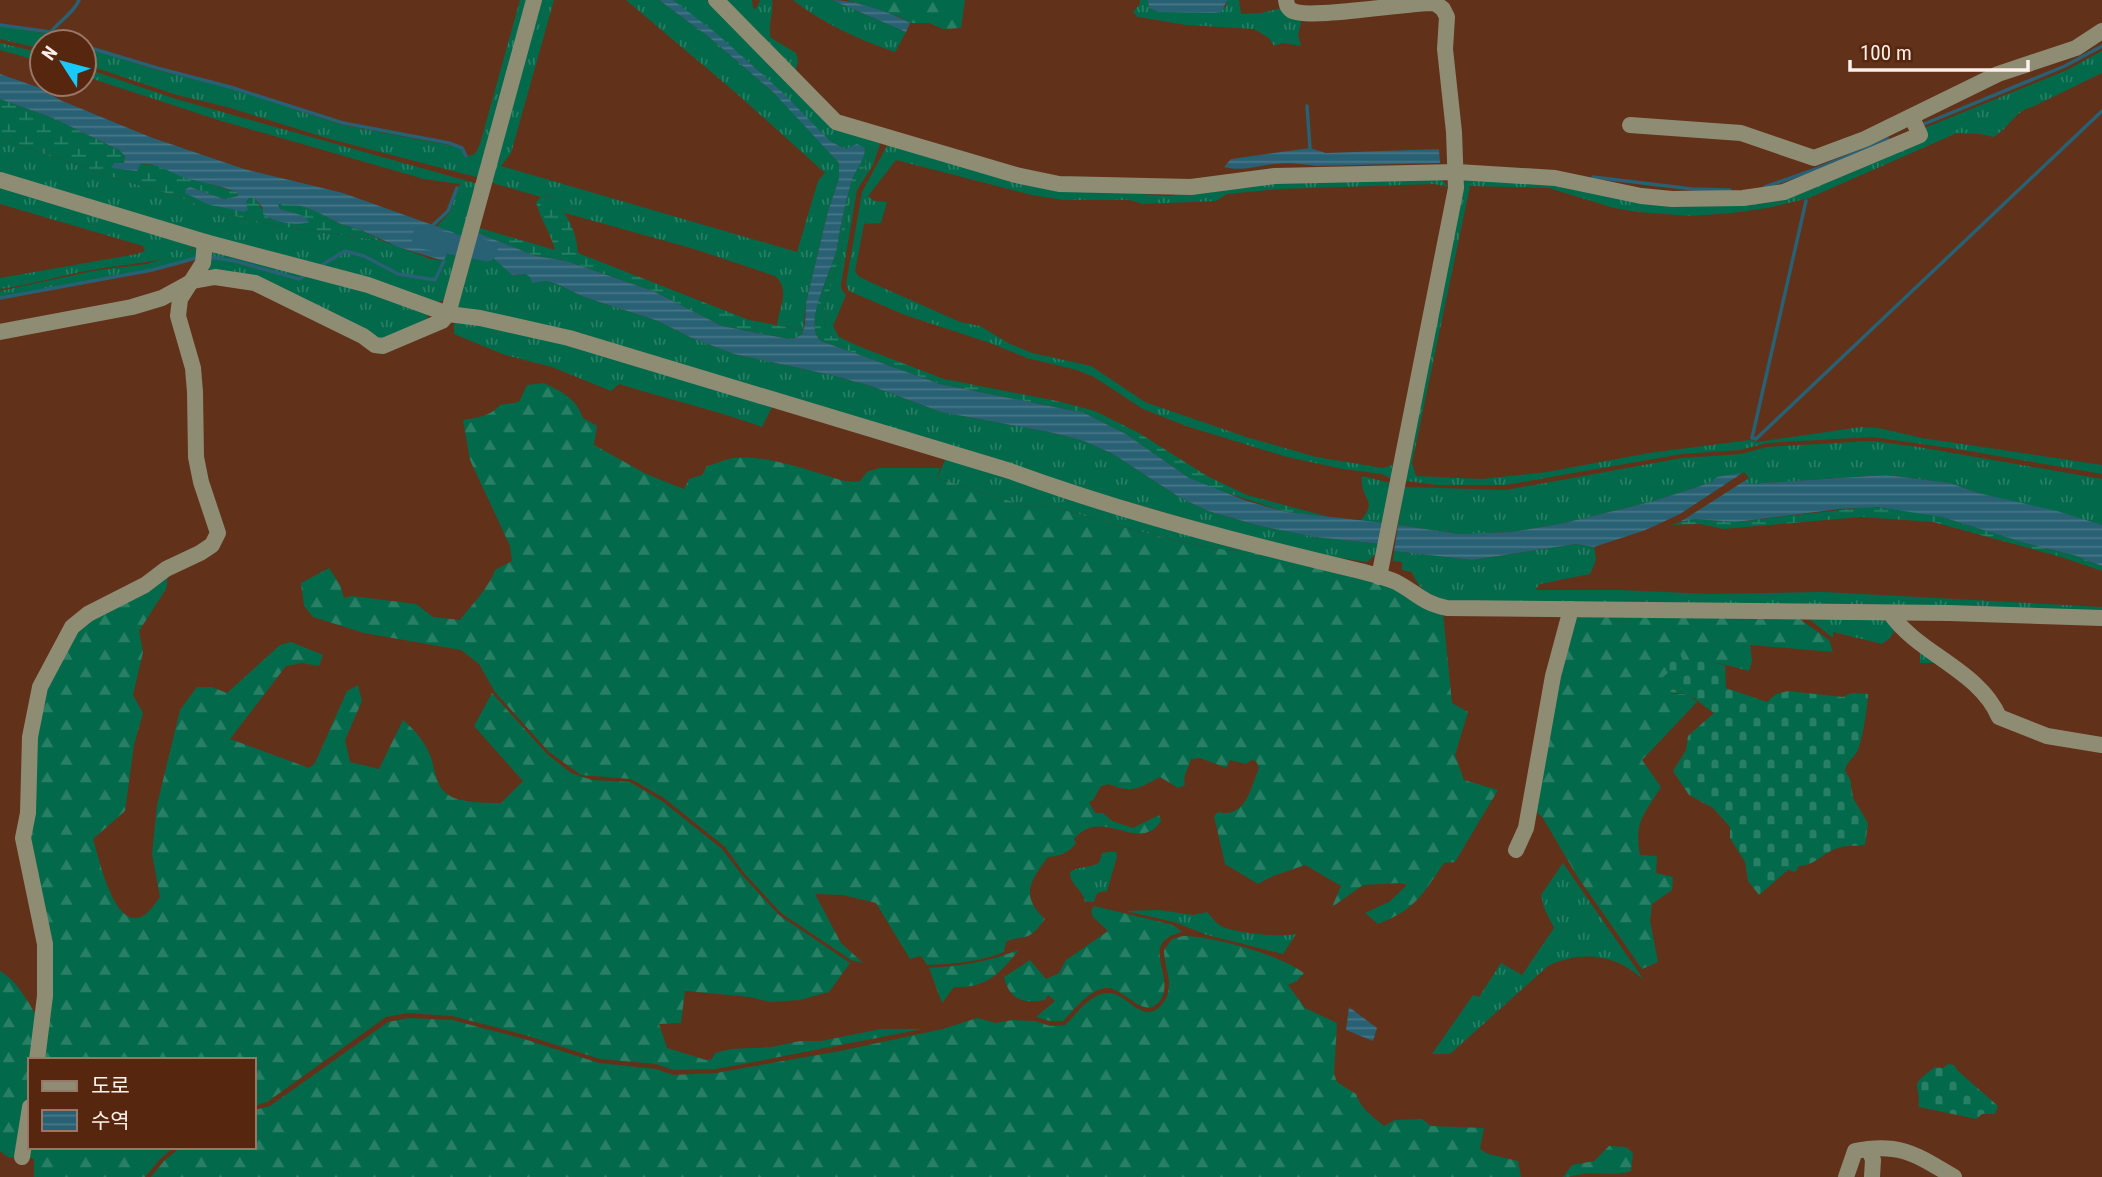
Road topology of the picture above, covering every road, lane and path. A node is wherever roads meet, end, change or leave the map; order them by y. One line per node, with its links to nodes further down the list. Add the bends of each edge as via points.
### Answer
1 (534, 0): 11 (street)
2 (716, 0): 7 (street, via 836,121 1016,175 1059,184 1191,187 1275,176)
3 (1286, 0): 7 (street, via 1291,10 1300,13 1424,2 1443,9)
4 (2102, 32): 5 (street, via 2088,43 1998,74)
5 (1912, 117): 6 (street, via 1814,158 1741,133); 7 (street, via 1920,135 1784,192 1743,198 1672,199 1555,178)
6 (1630, 125)
7 (1457, 172): 13 (street)
8 (0, 180): 9 (street)
9 (205, 254): 10 (street); 11 (street, via 368,285)
10 (193, 281): 11 (street, via 215,277 255,283 375,345 429,328); 12 (street, via 132,307); 19 (street, via 180,299 178,316 192,368 196,457 218,533 212,545 200,553 72,627 40,687 30,737 23,838 45,944 45,996)
11 (448, 314): 13 (street, via 569,338 1175,524)
12 (0, 332)
13 (1379, 577): 14 (street, via 1429,605)
14 (1571, 610): 15 (street); 18 (street, via 1553,676 1526,828)
15 (1891, 613): 16 (street); 17 (street, via 1910,635 1977,687 1998,717 2047,736)
16 (2102, 618)
17 (2102, 746)
18 (1516, 850)
19 (37, 1058)
20 (28, 1120): 22 (street)
21 (1869, 1149): 23 (street, via 1855,1152); 24 (street); 25 (street, via 1893,1148)
22 (22, 1157)
23 (1846, 1177)
24 (1872, 1177)
25 (1954, 1177)

